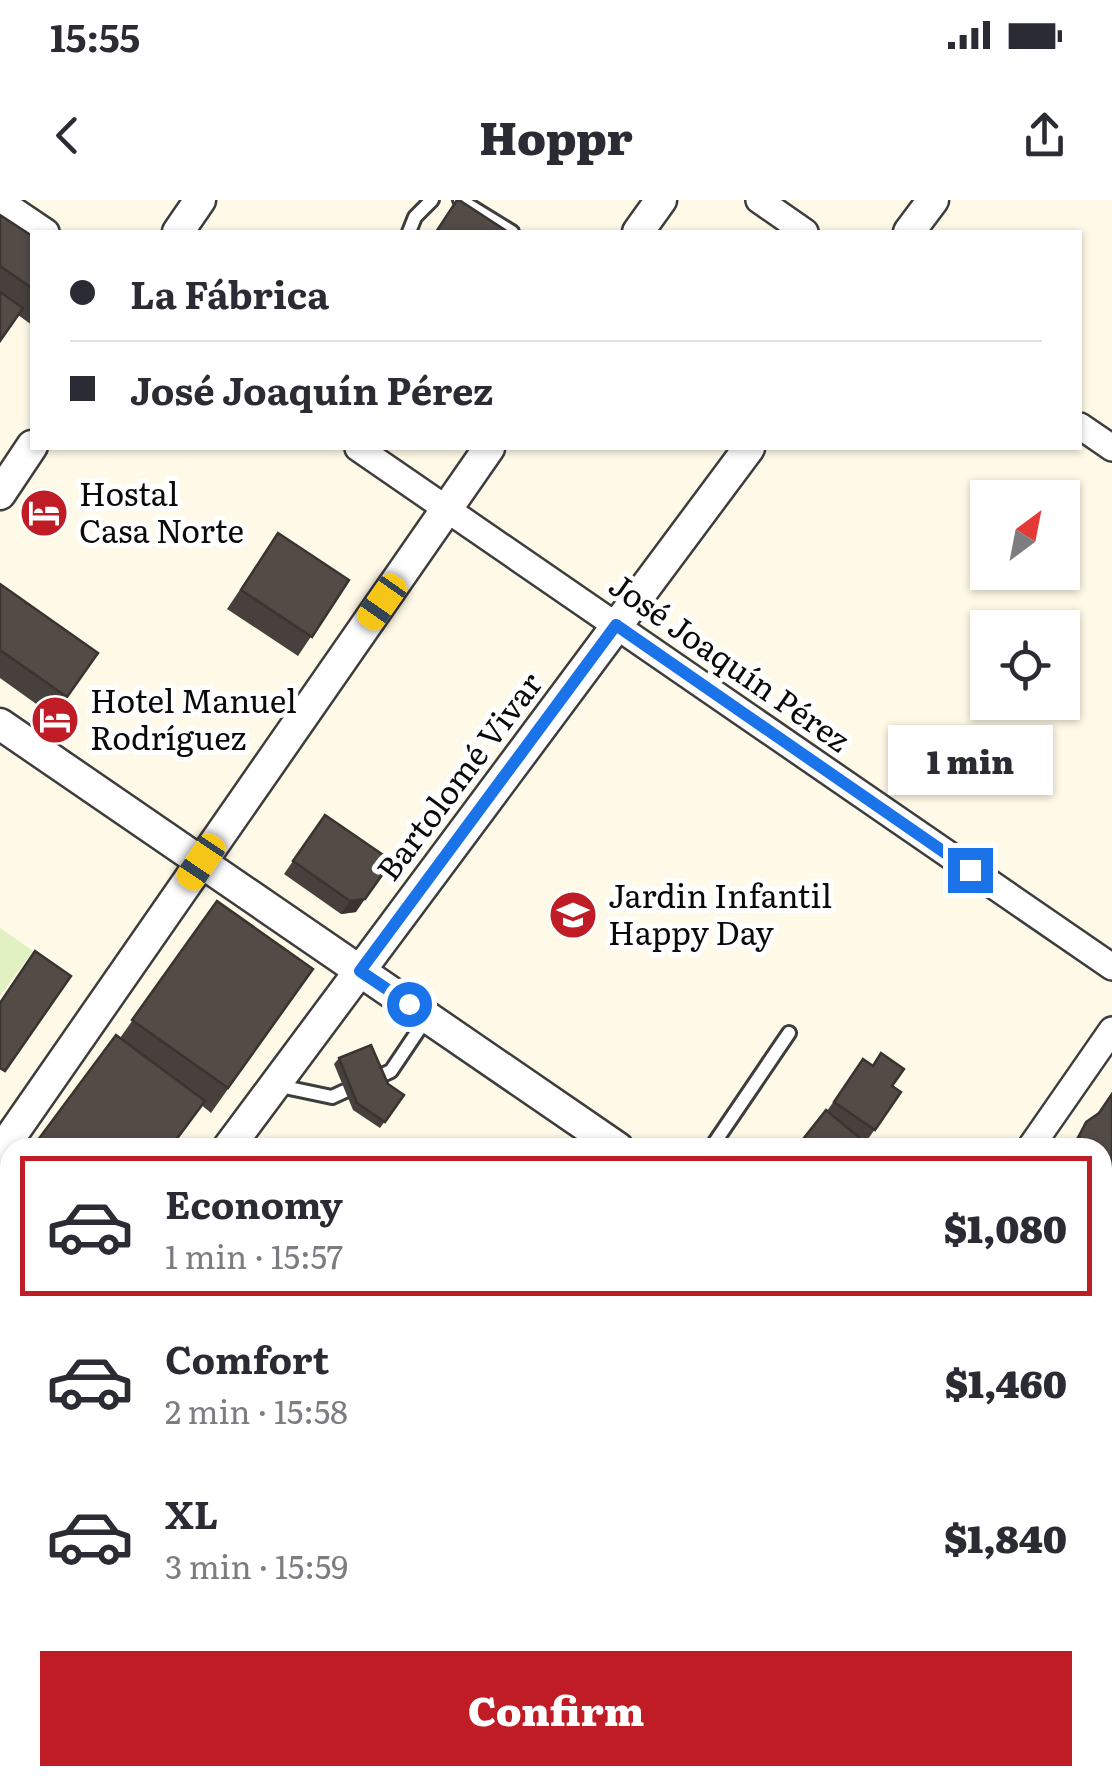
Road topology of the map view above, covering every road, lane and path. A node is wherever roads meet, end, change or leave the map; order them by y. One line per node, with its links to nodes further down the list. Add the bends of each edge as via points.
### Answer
1 (200, 200): 9 (street)
2 (432, 200): 10 (lane)
3 (460, 200): 11 (lane)
4 (661, 200): 12 (street)
5 (759, 200): 13 (street)
6 (933, 200): 14 (street)
7 (0, 201): 8 (street)
8 (43, 230)
9 (179, 230)
10 (410, 230)
11 (509, 230)
12 (639, 230)
13 (803, 230)
14 (910, 230)
15 (1082, 427): 16 (street)
16 (1112, 448)
17 (30, 449): 21 (street)
18 (361, 450): 22 (street, José Joaquín Pérez)
19 (488, 450): 22 (street)
20 (747, 450): 23 (street, Bartolomé Vivar)
21 (0, 494)
22 (446, 508): 23 (street, José Joaquín Pérez); 25 (street)
23 (616, 625): 26 (street, José Joaquín Pérez); 27 (street, Bartolomé Vivar)
24 (0, 724): 25 (street)
25 (201, 862): 27 (street); 34 (street)
26 (1112, 967)
27 (360, 971): 28 (street); 32 (street, Bartolomé Vivar)
28 (428, 1017): 31 (lane, via 391,1071); 36 (street)
29 (1112, 1030): 38 (street)
30 (789, 1032): 37 (lane)
31 (378, 1077)
32 (275, 1084): 33 (lane, via 332,1096); 35 (street, Bartolomé Vivar)
33 (345, 1091)
34 (10, 1138)
35 (235, 1138)
36 (603, 1138)
37 (718, 1138)
38 (1037, 1138)

